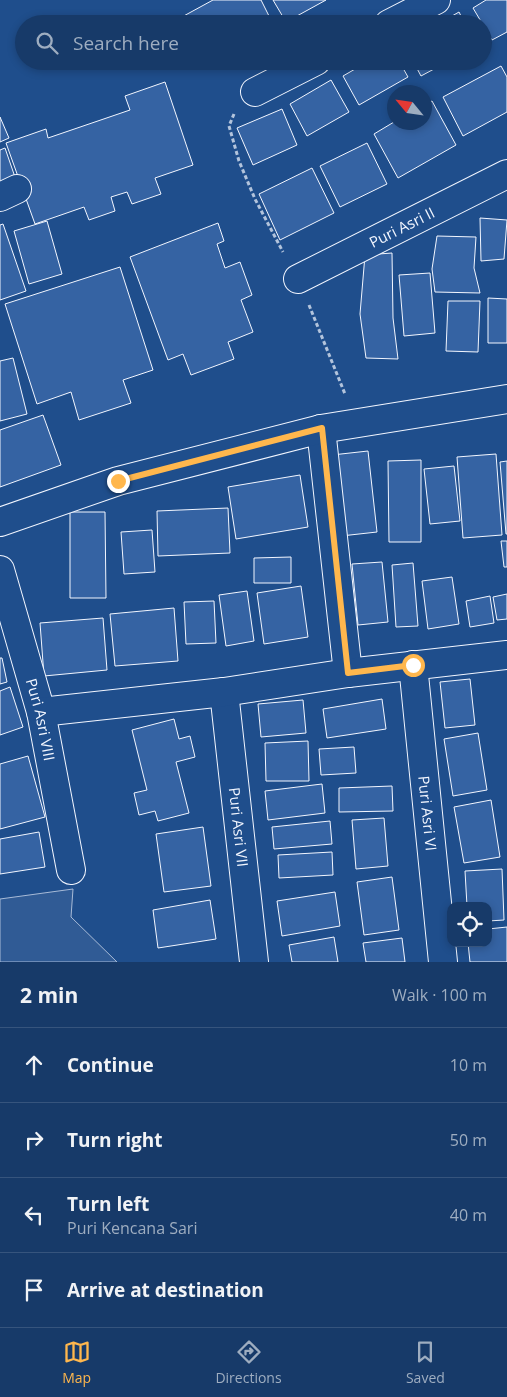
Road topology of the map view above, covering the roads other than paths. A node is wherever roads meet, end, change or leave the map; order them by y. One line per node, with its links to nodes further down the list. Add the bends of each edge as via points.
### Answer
1 (436, 0): 2 (street)
2 (407, 15)
3 (298, 70): 4 (street)
4 (255, 92)
5 (507, 174): 6 (street, Puri Asri II)
6 (298, 280)
7 (507, 399): 8 (street)
8 (322, 428): 9 (street, via 118,481); 13 (street)
9 (0, 522)
10 (0, 570): 15 (street, Puri Asri VIII)
11 (507, 656): 12 (street)
12 (413, 665): 13 (street); 18 (street, Puri Asri VI)
13 (348, 673): 14 (street)
14 (224, 692): 15 (street); 17 (street, Puri Asri VII)
15 (41, 712): 16 (street, Puri Asri VIII)
16 (71, 870)
17 (254, 962)
18 (443, 962)

